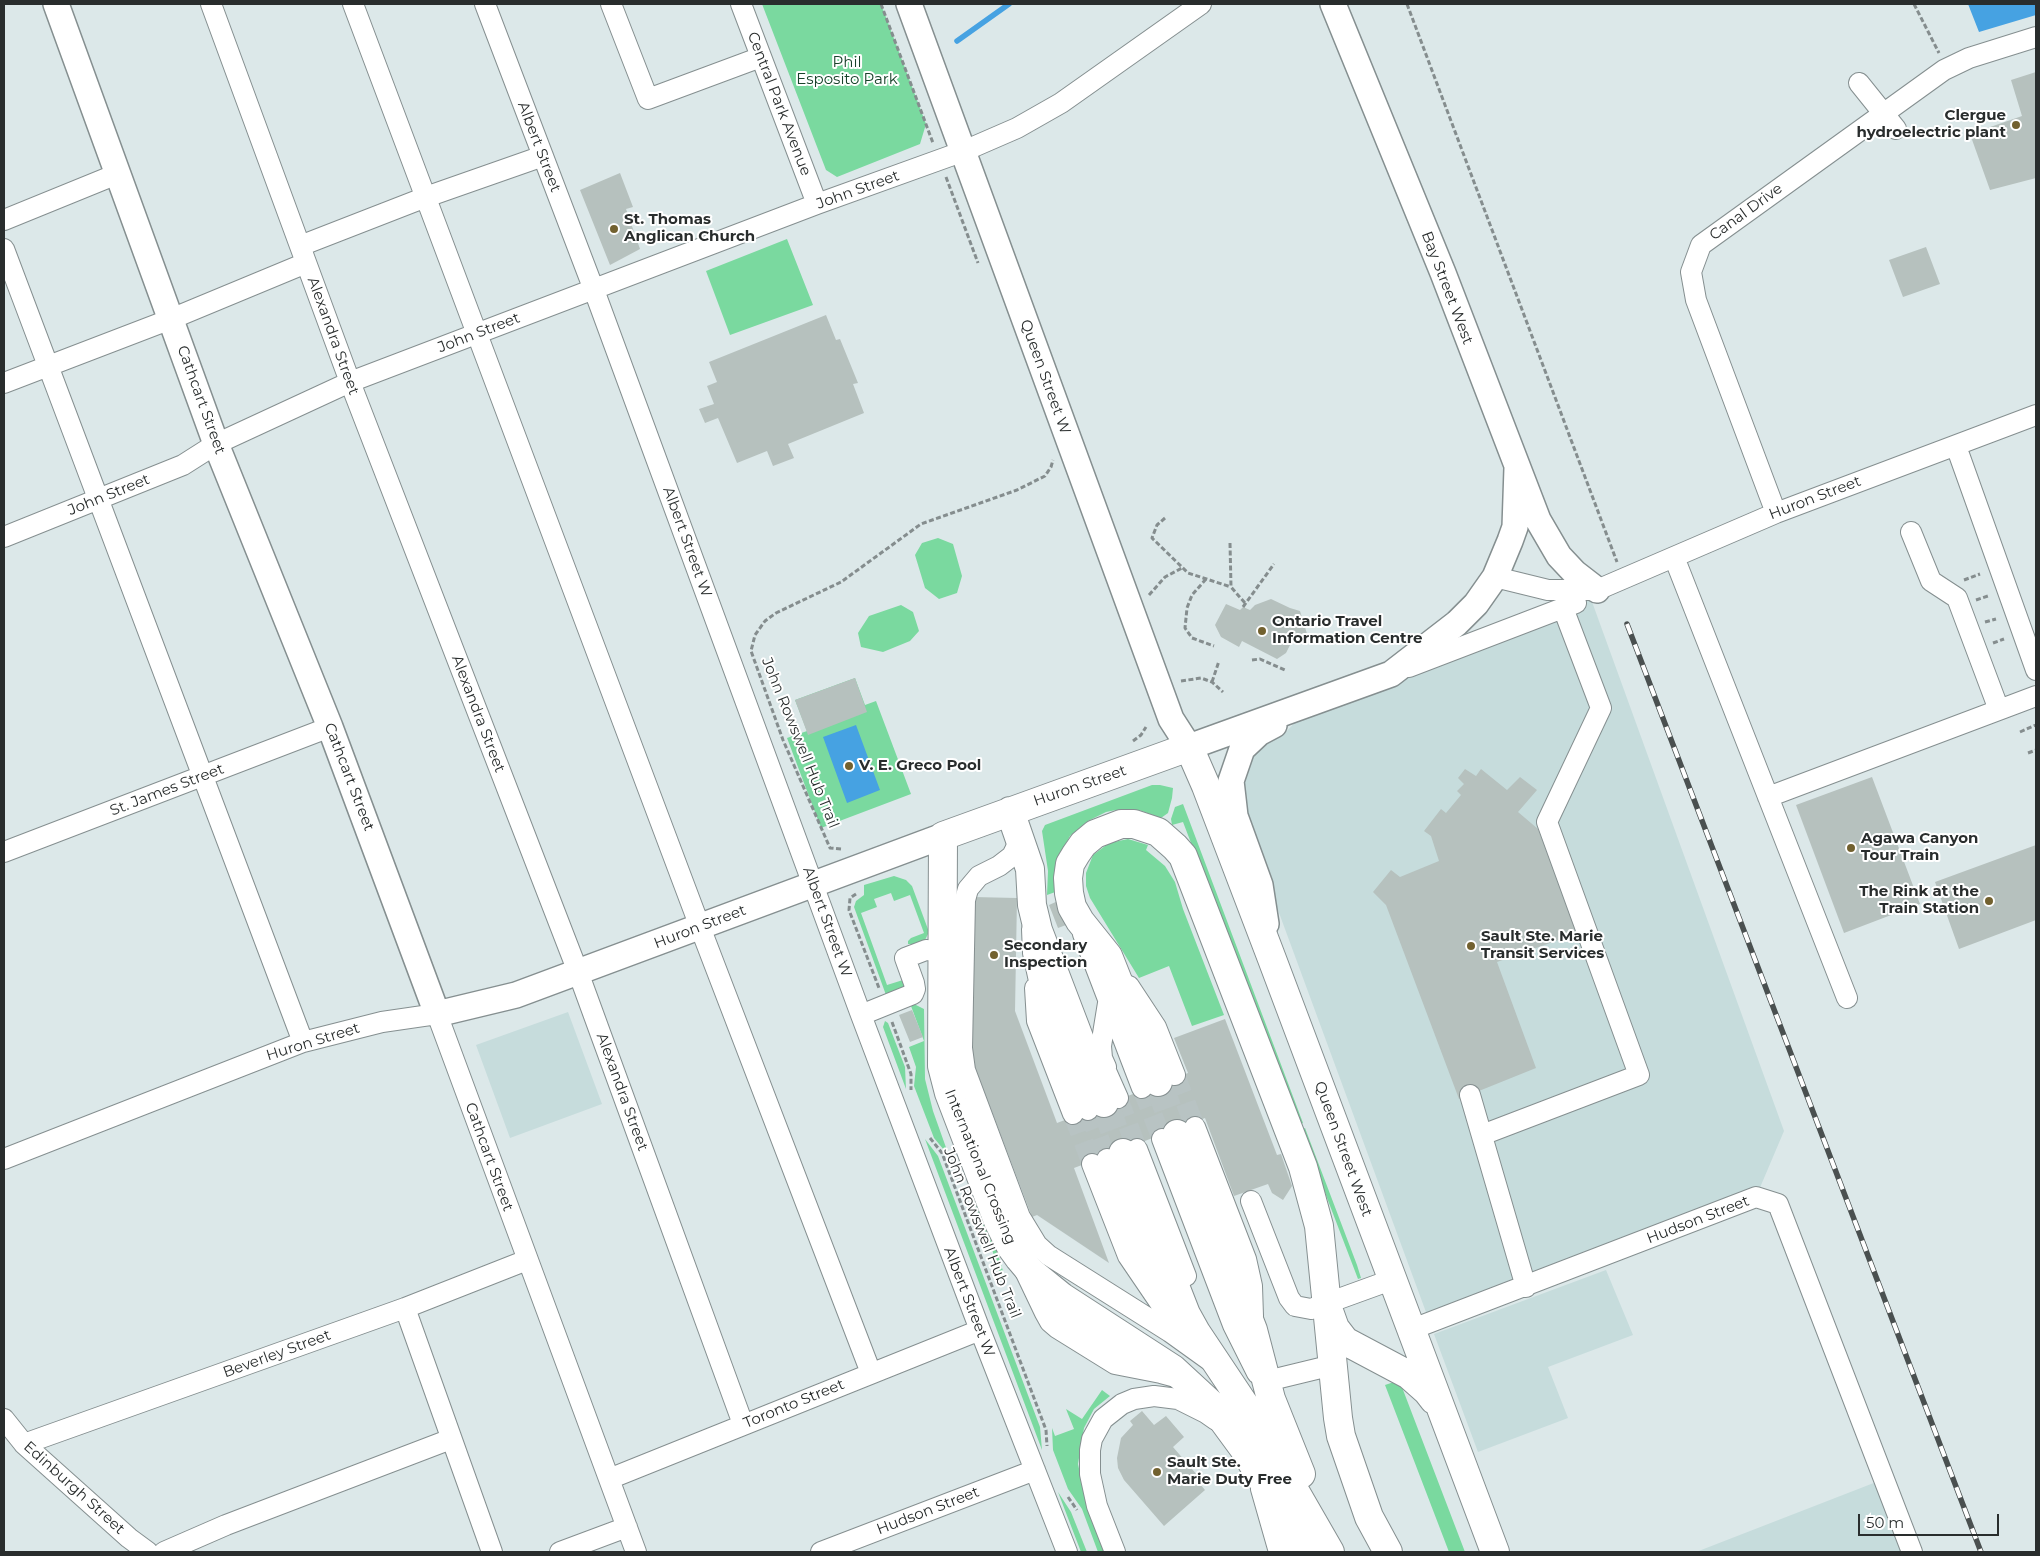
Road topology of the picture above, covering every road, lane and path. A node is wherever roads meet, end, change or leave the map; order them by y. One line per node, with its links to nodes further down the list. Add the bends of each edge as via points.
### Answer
1 (56, 4): 22 (main road, Cathcart Street)
2 (211, 4): 28 (street, Alexandra Street)
3 (354, 4): 24 (street)
4 (485, 4): 21 (street, Albert Street)
5 (611, 4): 14 (street, via 648,99)
6 (741, 4): 14 (street, Central Park Avenue)
7 (881, 4): 18 (path)
8 (909, 4): 20 (main road, Queen Street W)
9 (1201, 4): 20 (street, John Street, via 1061,103)
10 (1333, 4): 40 (main road, Bay Street West, via 1443,273)
11 (1407, 4): 52 (path)
12 (1914, 4): 15 (path)
13 (2036, 38): 15 (street, Canal Drive, via 1970,58)
14 (761, 57): 25 (street, Central Park Avenue)
15 (1944, 70): 17 (street, Canal Drive)
16 (1859, 83): 17 (street)
17 (1883, 113): 19 (street); 42 (street, Canal Drive, via 1701,245 1691,272 1696,300)
18 (926, 124)
19 (1896, 130)
20 (964, 151): 25 (street, John Street); 72 (main road, Queen Street W, via 1171,719)
21 (543, 156): 24 (street); 30 (street, Albert Street)
22 (117, 174): 26 (street); 31 (main road, Cathcart Street)
23 (952, 193): 29 (path)
24 (426, 197): 28 (street); 32 (street)
25 (817, 204): 30 (street, John Street)
26 (4, 220)
27 (4, 249): 33 (street)
28 (303, 254): 31 (street); 34 (street, Alexandra Street)
29 (980, 266)
30 (594, 290): 32 (street, John Street); 81 (street, Albert Street W)
31 (170, 319): 33 (street); 37 (main road, Cathcart Street)
32 (478, 334): 34 (street, John Street); 85 (street)
33 (48, 366): 35 (street); 41 (street)
34 (350, 382): 37 (street, John Street); 88 (street, Alexandra Street)
35 (4, 383)
36 (2036, 415): 38 (street, Huron Street)
37 (216, 444): 41 (street, John Street, via 183,465); 70 (main road, Cathcart Street)
38 (1956, 446): 42 (street, Huron Street); 61 (street)
39 (1054, 458): 80 (path, John Rowswell Hub Trail, via 1045,476 1017,490 921,524 840,582 776,614 755,635 751,651 783,740 830,848 842,850)
40 (1517, 468): 50 (main road, Bay Street West, via 1515,526); 54 (main road, via 1538,520 1559,556)
41 (98, 499): 45 (street, John Street); 75 (street)
42 (1776, 513): 47 (street, Huron Street)
43 (1165, 518): 49 (path, via 1157,525 1152,538)
44 (1911, 532): 68 (street, via 1931,581 1957,598)
45 (4, 537)
46 (1230, 543): 53 (path)
47 (1674, 557): 52 (street, Huron Street); 76 (street)
48 (1274, 564): 53 (path, via 1244,605)
49 (1182, 568): 51 (path, via 1188,574); 55 (path, via 1165,578)
50 (1495, 577): 54 (street, Huron Street, via 1548,590); 62 (main road, Huron Street, via 1476,604 1457,623)
51 (1206, 579): 53 (path); 57 (path, via 1192,594 1185,628 1192,638)
52 (1623, 580): 54 (street, Huron Street)
53 (1230, 588)
54 (1597, 590): 56 (street, Huron Street, via 1591,599)
55 (1148, 595)
56 (1563, 608): 62 (street, Huron Street); 104 (street, via 1600,708 1547,822 1639,1075)
57 (1214, 646)
58 (1252, 660): 60 (path, via 1260,659)
59 (1220, 661): 64 (path)
60 (1285, 670)
61 (2036, 670)
62 (1391, 674): 67 (main road, Huron Street)
63 (1181, 681): 64 (path, via 1201,678)
64 (1212, 682): 65 (path)
65 (1223, 692)
66 (2036, 696): 68 (street)
67 (1314, 702): 72 (main road, Huron Street); 87 (main road, via 1250,740 1242,750 1232,782 1235,816 1260,885)
68 (1999, 710): 76 (street)
69 (2036, 725): 71 (path)
70 (330, 727): 75 (street, St. James Street); 92 (main road, Cathcart Street)
71 (2020, 732)
72 (1189, 747): 77 (highway, Huron Street); 87 (highway, Queen Street West)
73 (2036, 750): 74 (path)
74 (2028, 754)
75 (203, 777): 79 (street, St. James Street); 96 (street)
76 (1768, 797): 90 (street)
77 (1015, 823): 78 (highway, Huron Street); 82 (highway, via 1030,869); 84 (street, via 1016,849 1012,856 979,876 968,889)
78 (943, 836): 80 (main road, Huron Street); 84 (highway, International Crossing)
79 (4, 852)
80 (850, 870): 81 (main road, Huron Street); 91 (path, John Rowswell Hub Trail, via 858,893 850,898 849,910)
81 (813, 884): 85 (main road, Huron Street); 93 (street, Albert Street W)
82 (1032, 905): 94 (highway, via 1038,930); 101 (street, via 1038,1021)
83 (1072, 907): 89 (street); 98 (highway, via 1108,956); 112 (highway, via 1068,886 1070,864 1083,844 1108,828 1121,824 1146,827 1168,839 1183,856 1303,1167 1319,1226)
84 (954, 919): 86 (highway, International Crossing); 116 (street, via 962,1060 1028,1233 1048,1255)
85 (700, 927): 88 (main road, Huron Street); 118 (street)
86 (943, 951): 91 (street, via 926,950 904,958 914,992); 108 (highway, International Crossing, via 941,1051 945,1079 998,1221)
87 (1272, 959): 110 (highway, Queen Street West)
88 (578, 972): 92 (main road, Huron Street, via 516,995); 123 (street, Alexandra Street)
89 (1107, 997): 95 (street); 97 (street)
90 (1847, 998)
91 (886, 1005): 93 (street); 100 (path, John Rowswell Hub Trail, via 911,1074 910,1088)
92 (437, 1014): 96 (street, Huron Street, via 382,1022); 109 (street, Cathcart Street)
93 (861, 1014): 114 (street, Albert Street W)
94 (1071, 1017): 95 (street); 101 (highway)
95 (1104, 1032): 97 (street, via 1119,1039); 101 (street)
96 (304, 1042): 106 (street, Huron Street)
97 (1128, 1051): 98 (street)
98 (1158, 1082)
99 (1470, 1095): 104 (street)
100 (914, 1097)
101 (1098, 1101)
102 (927, 1130): 126 (path, John Rowswell Hub Trail, via 942,1153 1039,1411 1046,1430)
103 (1178, 1133): 120 (street, via 1233,1325); 120 (highway, via 1253,1330)
104 (1482, 1135): 111 (street)
105 (1115, 1156): 116 (highway); 120 (street, via 1209,1337)
106 (4, 1159)
107 (1251, 1202): 112 (street, via 1295,1306 1310,1309)
108 (1019, 1258): 119 (highway, International Crossing, via 1062,1296 1152,1354); 119 (street, via 1050,1322 1116,1364 1174,1376)
109 (527, 1260): 113 (street, Beverley Street); 129 (street, Cathcart Street)
110 (1392, 1280): 112 (street); 115 (highway, Queen Street West)
111 (1526, 1287): 115 (street, Hudson Street); 146 (street, Hudson Street, via 1756,1197 1778,1204)
112 (1327, 1303): 117 (highway); 121 (highway, via 1335,1328 1345,1341 1409,1375 1427,1391)
113 (406, 1308): 124 (street); 125 (street, Beverley Street)
114 (980, 1330): 118 (street, Toronto Street); 128 (street, Albert Street W)
115 (1410, 1330): 121 (highway, Queen Street West)
116 (1195, 1340): 120 (highway, via 1220,1368)
117 (1333, 1365): 120 (street); 144 (highway, via 1338,1418 1346,1454 1369,1517)
118 (871, 1373): 123 (street, Toronto Street)
119 (1193, 1386): 127 (highway, International Crossing, via 1211,1404)
120 (1263, 1398): 143 (highway)
121 (1443, 1414): 145 (highway, Queen Street West)
122 (4, 1419): 125 (street, Edinburgh Street)
123 (743, 1424): 129 (street, Toronto Street)
124 (451, 1439): 134 (street, via 226,1524); 135 (street)
125 (24, 1444): 133 (street, Edinburgh Street)
126 (1047, 1452)
127 (1250, 1458): 140 (street, via 1219,1422 1178,1399 1143,1397 1112,1410 1096,1429 1089,1462 1092,1490); 141 (street); 142 (highway, International Crossing)
128 (1035, 1470): 138 (street, Hudson Street); 139 (street, Albert Street W)
129 (609, 1479): 132 (street, Cathcart Street)
130 (1063, 1491): 131 (path)
131 (1080, 1518)
132 (627, 1526): 136 (street); 137 (street, Cathcart Street)
133 (148, 1552)
134 (164, 1552)
135 (492, 1552)
136 (560, 1552)
137 (636, 1552)
138 (821, 1552)
139 (1067, 1552)
140 (1114, 1552)
141 (1278, 1552)
142 (1304, 1552)
143 (1330, 1552)
144 (1388, 1552)
145 (1495, 1552)
146 (1912, 1552)

